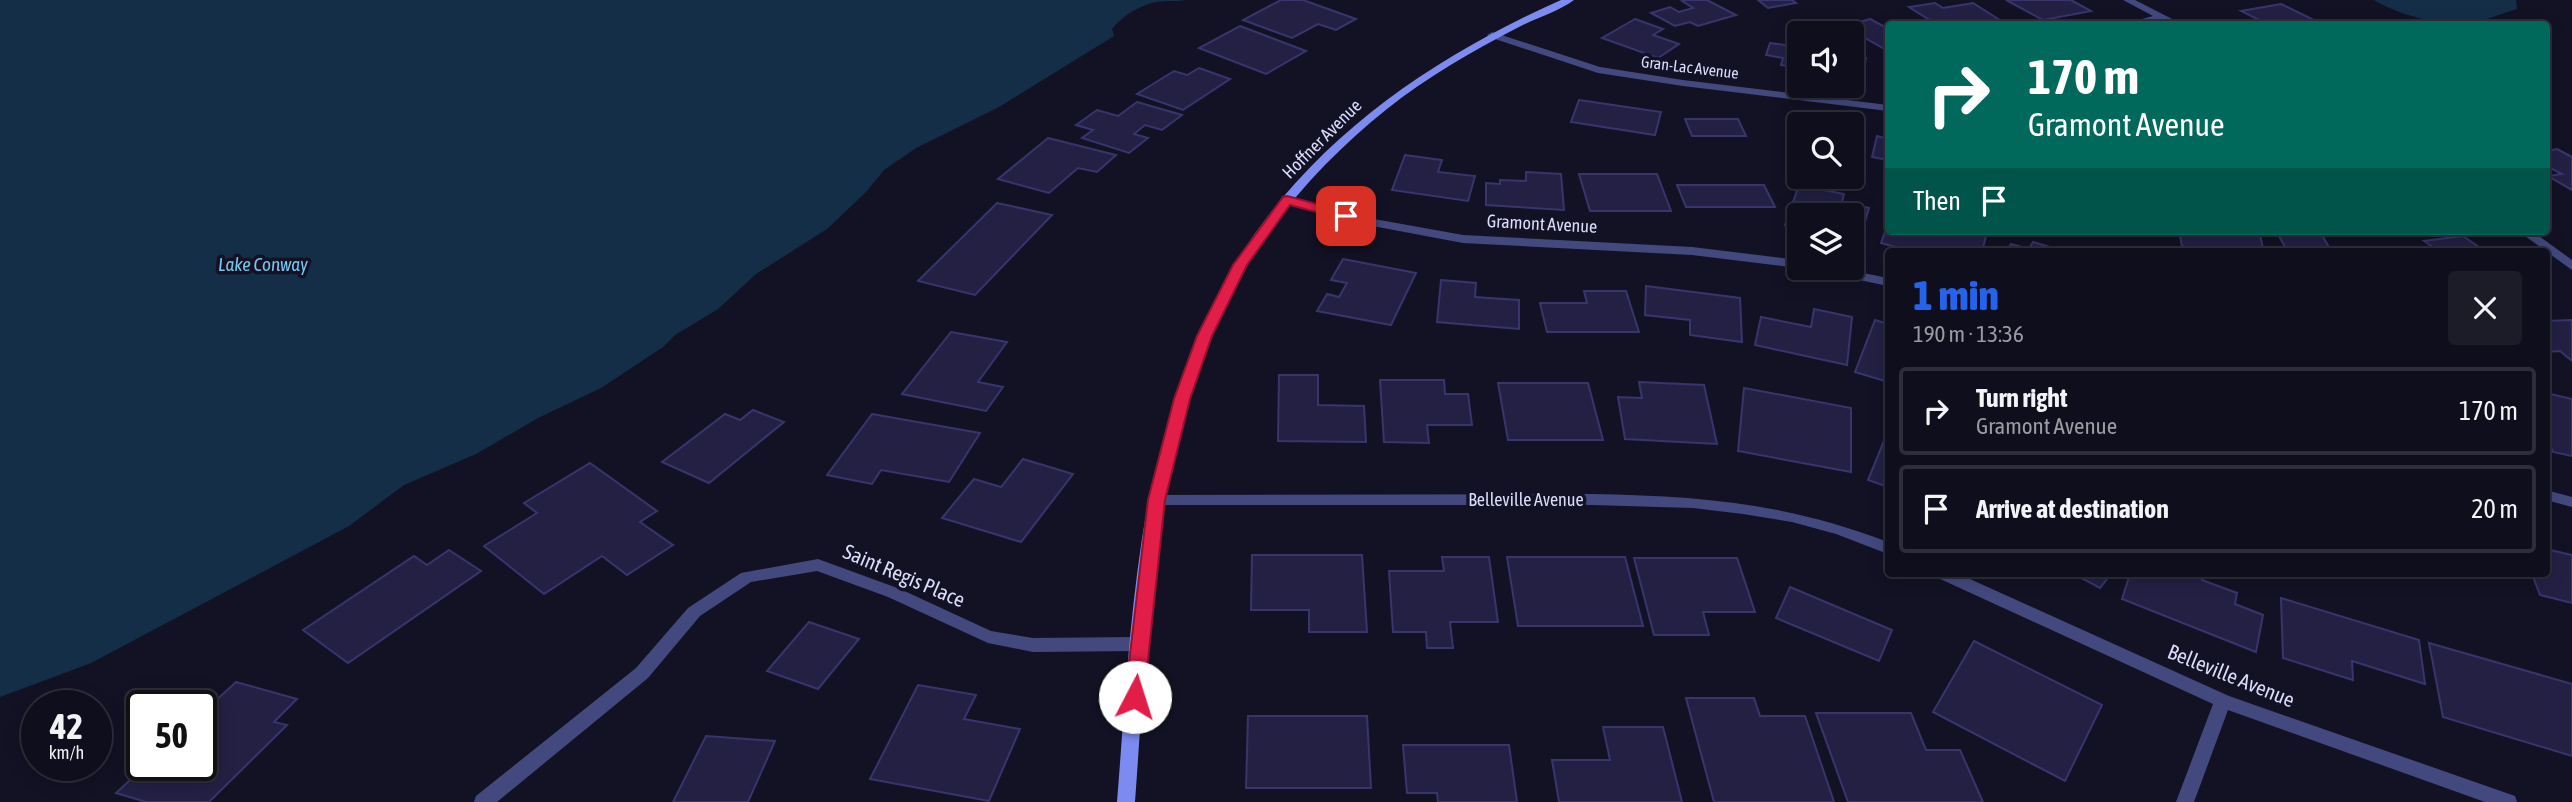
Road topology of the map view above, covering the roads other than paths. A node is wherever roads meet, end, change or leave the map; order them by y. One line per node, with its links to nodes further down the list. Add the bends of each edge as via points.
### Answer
1 (1569, 0): 6 (main road, Hoffner Avenue)
2 (2128, 0): 3 (street)
3 (2161, 17): 4 (street); 5 (street)
4 (2146, 21)
5 (2170, 21)
6 (1492, 35): 7 (street, Gran-Lac Avenue, via 1598,70); 8 (main road, Hoffner Avenue, via 1384,105)
7 (1885, 108)
8 (1287, 200): 12 (street, Gramont Avenue, via 1463,239 1692,251); 17 (main road, Hoffner Avenue, via 1240,265 1205,336 1182,399)
9 (2529, 235): 10 (street)
10 (2547, 248)
11 (2550, 250): 13 (street)
12 (1787, 263)
13 (2572, 266)
14 (1864, 277): 15 (street)
15 (1885, 281)
16 (2550, 496): 18 (street)
17 (1156, 500): 19 (street, Belleville Avenue, via 1636,500 1755,508 1848,530); 21 (main road, Hoffner Avenue)
18 (2572, 502)
19 (1885, 547)
20 (1951, 577): 22 (street, Belleville Avenue)
21 (1139, 644): 23 (street, Saint Regis Place, via 1032,646 988,637 894,593 818,565 747,577 694,612 642,673); 24 (main road, Hoffner Avenue)
22 (2223, 701): 25 (street); 26 (street, Belleville Avenue)
23 (483, 802)
24 (1126, 802)
25 (2185, 802)
26 (2508, 802)

